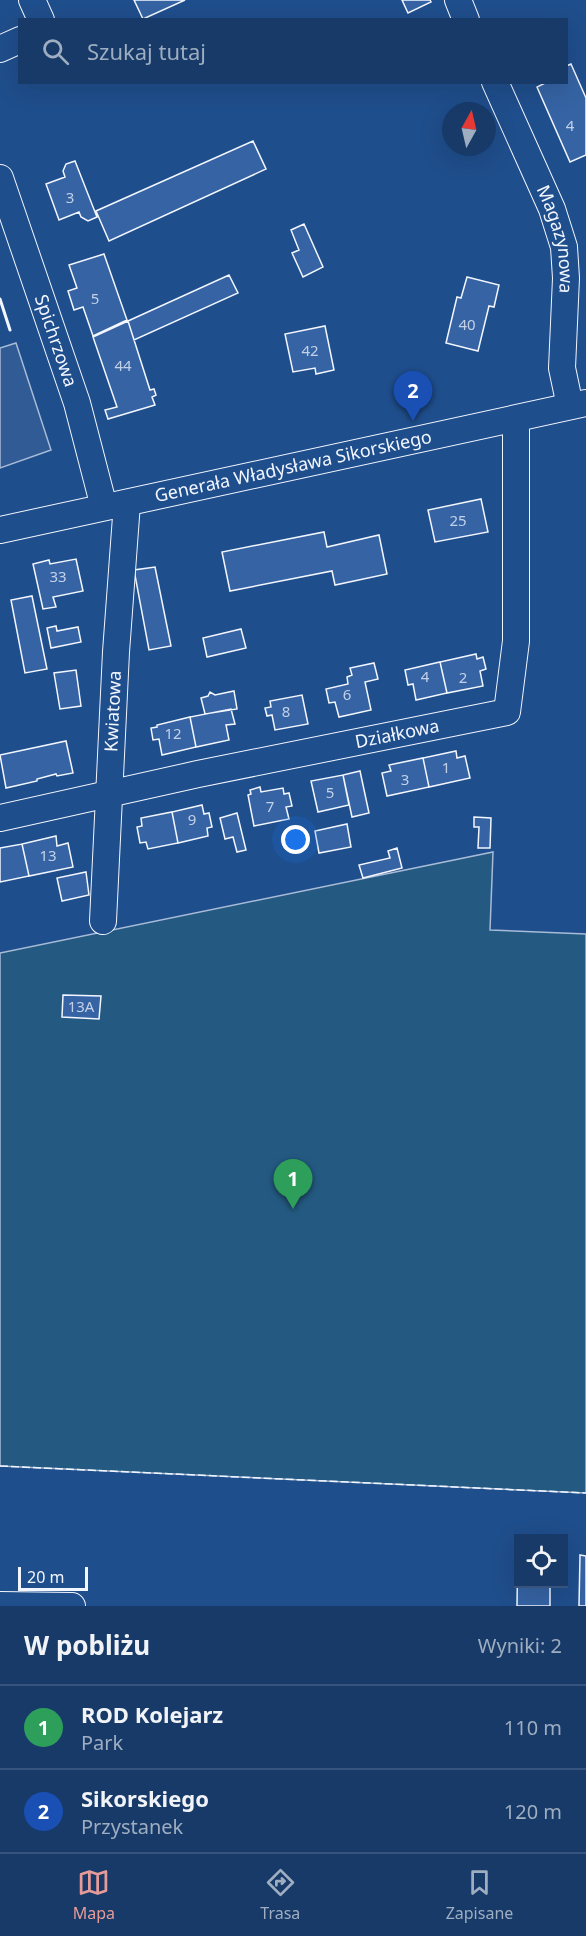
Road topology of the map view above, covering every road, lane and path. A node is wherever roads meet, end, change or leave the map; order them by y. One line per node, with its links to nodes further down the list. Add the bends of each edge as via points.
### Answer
1 (32, 0): 3 (street)
2 (458, 0): 4 (street)
3 (39, 18)
4 (465, 18)
5 (18, 41): 6 (street)
6 (0, 49)
7 (496, 84): 9 (street, Magazynowa, via 552,209 564,247 562,368)
8 (0, 178): 11 (street, Spichrzowa)
9 (578, 404): 10 (street, Generała Władysława Sikorskiego)
10 (516, 419): 11 (street, Generała Władysława Sikorskiego); 13 (street, Działkowa, via 516,641 507,712)
11 (116, 505): 12 (street, Generała Władysława Sikorskiego); 13 (street, Kwiatowa, via 116,652)
12 (0, 530)
13 (110, 795): 14 (street, Działkowa); 15 (street, Kwiatowa)
14 (0, 818)
15 (103, 921)
16 (0, 1605): 17 (street)
17 (72, 1606)

